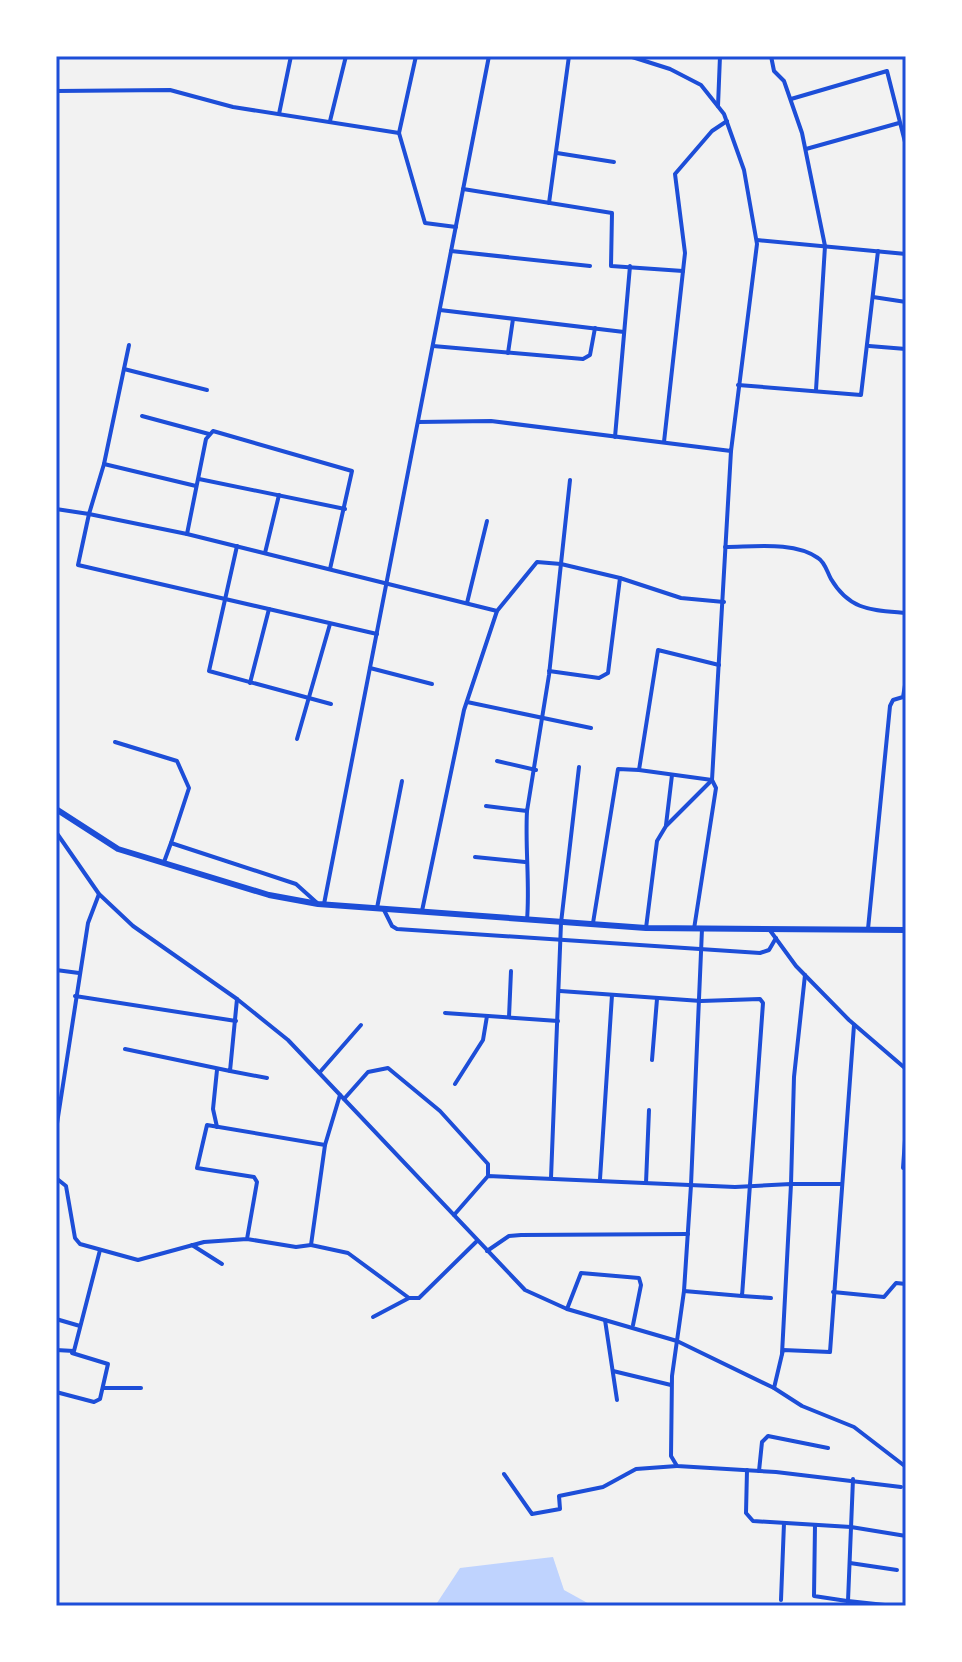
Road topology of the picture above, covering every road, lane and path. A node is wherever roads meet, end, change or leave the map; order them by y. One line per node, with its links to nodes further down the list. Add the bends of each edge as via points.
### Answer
1 (291, 56): 12 (street)
2 (346, 56): 13 (street)
3 (416, 56): 16 (street)
4 (489, 56): 21 (street)
5 (569, 56): 19 (street)
6 (629, 56): 11 (street, via 701,85)
7 (720, 56): 11 (street)
8 (771, 56): 10 (street)
9 (56, 91): 12 (street, via 170,90)
10 (791, 99): 15 (street, via 887,71); 18 (street)
11 (718, 106): 14 (street)
12 (279, 114): 13 (street)
13 (330, 121): 16 (street)
14 (727, 121): 24 (street, via 744,170); 31 (street, via 675,174)
15 (899, 123): 17 (street); 18 (street)
16 (399, 133): 23 (street, via 425,223)
17 (906, 146)
18 (806, 149): 25 (street)
19 (556, 153): 20 (street); 22 (street)
20 (614, 162)
21 (463, 189): 22 (street); 23 (street)
22 (549, 203): 30 (street, via 612,213 611,266)
23 (456, 227): 26 (street)
24 (757, 240): 25 (street); 44 (street)
25 (825, 246): 27 (street); 46 (street)
26 (451, 251): 29 (street); 34 (street)
27 (878, 251): 28 (street); 32 (street)
28 (906, 254)
29 (590, 266)
30 (630, 266): 31 (street); 37 (street)
31 (683, 271): 51 (street)
32 (873, 297): 33 (street); 40 (street)
33 (906, 302)
34 (440, 310): 35 (street); 39 (street)
35 (513, 319): 36 (street); 42 (street)
36 (595, 328): 37 (street); 42 (street, via 587,358)
37 (624, 332): 50 (street)
38 (129, 345): 43 (street)
39 (433, 346): 42 (street); 48 (street)
40 (868, 346): 41 (street); 46 (street, via 861,395)
41 (906, 349)
42 (508, 353)
43 (124, 369): 45 (street); 53 (street)
44 (738, 385): 46 (street); 52 (street)
45 (207, 390)
46 (816, 390)
47 (142, 416): 49 (street)
48 (418, 422): 50 (street, via 491,421); 69 (street)
49 (209, 434): 54 (street); 59 (street, via 345,466 354,476)
50 (615, 437): 51 (street)
51 (664, 442): 52 (street)
52 (731, 451): 64 (street)
53 (104, 464): 56 (street); 60 (street)
54 (198, 478): 56 (street); 57 (street)
55 (570, 480): 66 (street)
56 (196, 486): 62 (street)
57 (279, 495): 59 (street); 65 (street)
58 (56, 509): 60 (street)
59 (345, 509): 67 (street)
60 (89, 514): 62 (street); 70 (street, via 78,565)
61 (487, 521): 72 (street)
62 (187, 534): 63 (street)
63 (237, 546): 65 (street); 70 (street)
64 (725, 547): 71 (street); 75 (street, via 808,553 821,560 844,599 868,609)
65 (265, 553): 67 (street)
66 (561, 564): 68 (street); 74 (street, via 534,563); 80 (street)
67 (330, 569): 69 (street)
68 (620, 578): 71 (street, via 681,598); 80 (street, via 608,673 599,678)
69 (386, 583): 72 (street); 77 (street)
70 (225, 598): 73 (street); 82 (street, via 209,671)
71 (724, 602): 78 (street)
72 (467, 603): 74 (street)
73 (269, 609): 76 (street); 82 (street)
74 (497, 611): 86 (street)
75 (906, 613)
76 (330, 624): 77 (street); 85 (street)
77 (377, 634): 79 (street)
78 (719, 665): 95 (street, via 658,650); 97 (street)
79 (370, 668): 83 (street); 109 (street)
80 (549, 671): 88 (street)
81 (906, 679): 84 (street)
82 (250, 683): 85 (street)
83 (432, 684)
84 (904, 697): 118 (street, via 890,706)
85 (309, 698): 87 (street); 90 (street)
86 (467, 702): 88 (street); 111 (street)
87 (331, 704)
88 (543, 718): 89 (street); 94 (street)
89 (591, 728)
90 (297, 739)
91 (115, 742): 104 (street, via 177,761 189,788)
92 (497, 761): 94 (street)
93 (579, 767): 113 (street)
94 (536, 770): 101 (street)
95 (639, 770): 96 (street); 114 (street, via 618,769)
96 (672, 775): 97 (street); 102 (street)
97 (712, 780): 102 (street); 116 (street, via 714,811)
98 (402, 781): 110 (street)
99 (486, 806): 101 (street)
100 (56, 809): 107 (highway, via 118,849)
101 (527, 811): 106 (street)
102 (666, 826): 115 (street, via 657,841)
103 (56, 832): 108 (street)
104 (171, 843): 107 (street); 109 (street, via 296,884)
105 (475, 857): 106 (street)
106 (525, 862): 112 (street, via 530,887)
107 (163, 864): 109 (highway, via 269,895)
108 (99, 894): 125 (street); 130 (street, via 133,926)
109 (321, 904): 110 (highway)
110 (380, 910): 111 (highway); 121 (street, via 397,929)
111 (422, 913): 112 (highway)
112 (527, 920): 113 (highway)
113 (561, 923): 114 (highway); 121 (street)
114 (593, 925): 115 (highway)
115 (646, 928): 116 (highway)
116 (698, 929): 117 (highway); 122 (street)
117 (769, 929): 118 (highway); 120 (street)
118 (868, 929): 119 (highway)
119 (906, 930)
120 (776, 938): 122 (street, via 760,953); 126 (street)
121 (561, 942): 122 (street); 127 (street)
122 (702, 951): 132 (street)
123 (56, 970): 125 (street)
124 (511, 971): 135 (street)
125 (79, 973): 129 (street)
126 (805, 975): 139 (street); 160 (street, via 794,1077)
127 (560, 991): 128 (street); 137 (street)
128 (612, 995): 131 (street); 158 (street)
129 (75, 996): 136 (street); 151 (street)
130 (237, 999): 136 (street); 145 (street)
131 (657, 999): 132 (street); 141 (street)
132 (701, 1001): 162 (street); 163 (street, via 763,1003)
133 (445, 1013): 134 (street)
134 (487, 1016): 135 (street); 147 (street, via 483,1040)
135 (509, 1018): 137 (street)
136 (236, 1021): 144 (street)
137 (558, 1021): 157 (street)
138 (361, 1025): 145 (street)
139 (854, 1025): 142 (street); 161 (street)
140 (125, 1049): 143 (street)
141 (652, 1060)
142 (906, 1069)
143 (217, 1070): 144 (street); 152 (street)
144 (230, 1071): 146 (street)
145 (320, 1072): 148 (street)
146 (267, 1078)
147 (455, 1084)
148 (342, 1097): 153 (street); 155 (street, via 368,1072 388,1068 440,1111 488,1164); 164 (street)
149 (649, 1110): 159 (street)
150 (906, 1126): 154 (street)
151 (56, 1127)
152 (217, 1127): 153 (street); 166 (street, via 207,1125 197,1168 254,1177)
153 (325, 1145): 169 (street)
154 (903, 1168)
155 (488, 1176): 157 (street); 164 (street)
156 (56, 1178): 170 (street, via 66,1186 75,1238)
157 (551, 1178): 158 (street)
158 (600, 1179): 159 (street)
159 (646, 1183): 162 (street)
160 (791, 1184): 161 (street); 163 (street); 188 (street)
161 (842, 1184): 175 (street)
162 (691, 1185): 163 (street); 165 (street)
163 (747, 1186): 176 (street)
164 (453, 1216): 167 (street)
165 (688, 1234): 171 (street, via 509,1236); 174 (street)
166 (247, 1239): 168 (street); 169 (street)
167 (477, 1241): 171 (street); 177 (street, via 427,1294)
168 (192, 1245): 170 (street, via 138,1260); 172 (street)
169 (311, 1245): 177 (street, via 348,1253)
170 (100, 1250): 183 (street)
171 (486, 1252): 179 (street, via 525,1290)
172 (222, 1264)
173 (906, 1284): 175 (street, via 896,1283 884,1297)
174 (684, 1291): 176 (street); 185 (street)
175 (833, 1292): 188 (street, via 830,1352)
176 (742, 1296): 178 (street)
177 (409, 1298): 180 (street)
178 (771, 1298)
179 (567, 1309): 182 (street); 184 (street, via 581,1273 639,1278)
180 (373, 1317)
181 (56, 1319): 183 (street)
182 (605, 1320): 184 (street); 189 (street)
183 (80, 1326): 187 (street)
184 (632, 1326): 185 (street)
185 (677, 1341): 190 (street); 193 (street)
186 (56, 1350): 187 (street)
187 (72, 1353): 191 (street, via 108,1364)
188 (782, 1354): 193 (street)
189 (613, 1371): 190 (street); 195 (street)
190 (671, 1385): 197 (street, via 671,1456)
191 (103, 1388): 192 (street); 194 (street, via 94,1402)
192 (141, 1388)
193 (774, 1388): 198 (street, via 854,1427)
194 (56, 1392)
195 (617, 1400)
196 (828, 1448): 200 (street, via 768,1436 762,1442)
197 (677, 1466): 199 (street); 201 (street, via 636,1469 603,1487 559,1496 560,1509 532,1514)
198 (906, 1467)
199 (747, 1470): 200 (street); 204 (street, via 746,1513 753,1521)
200 (759, 1471): 202 (street)
201 (504, 1474)
202 (853, 1479): 203 (street); 206 (street)
203 (901, 1487)
204 (784, 1523): 205 (street); 210 (street)
205 (815, 1525): 206 (street); 211 (street, via 814,1596)
206 (851, 1527): 207 (street); 208 (street)
207 (906, 1536)
208 (850, 1563): 209 (street); 211 (street)
209 (897, 1570)
210 (781, 1600)
211 (848, 1601): 212 (street)
212 (894, 1606)

